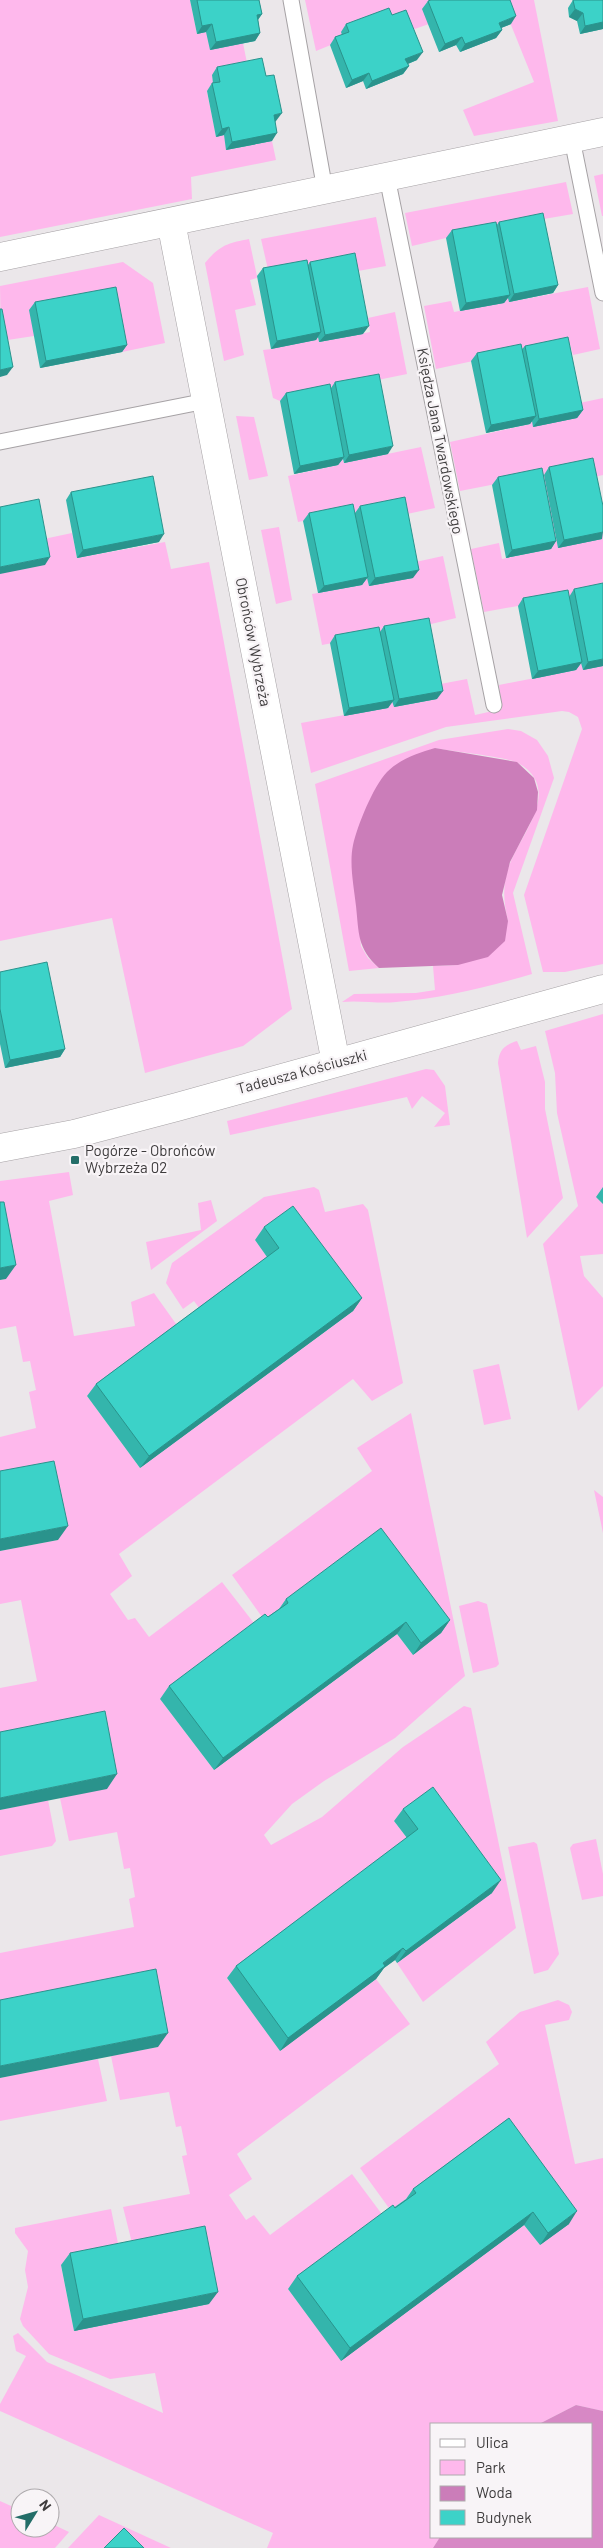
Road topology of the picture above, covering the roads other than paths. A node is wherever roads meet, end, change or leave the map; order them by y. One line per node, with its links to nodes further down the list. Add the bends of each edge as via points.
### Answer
1 (291, 0): 5 (lane)
2 (603, 132): 3 (street)
3 (572, 139): 4 (street); 8 (lane)
4 (387, 177): 5 (street); 11 (lane, Księdza Jana Twardowskiego)
5 (325, 190): 6 (street)
6 (170, 222): 7 (street); 9 (street, Obrońców Wybrzeża)
7 (0, 256)
8 (603, 293)
9 (206, 401): 10 (lane); 13 (street, Obrońców Wybrzeża)
10 (0, 442)
11 (494, 705)
12 (603, 989): 13 (street, Tadeusza Kościuszki)
13 (336, 1063): 14 (street, Tadeusza Kościuszki, via 139,1117)
14 (0, 1148)

